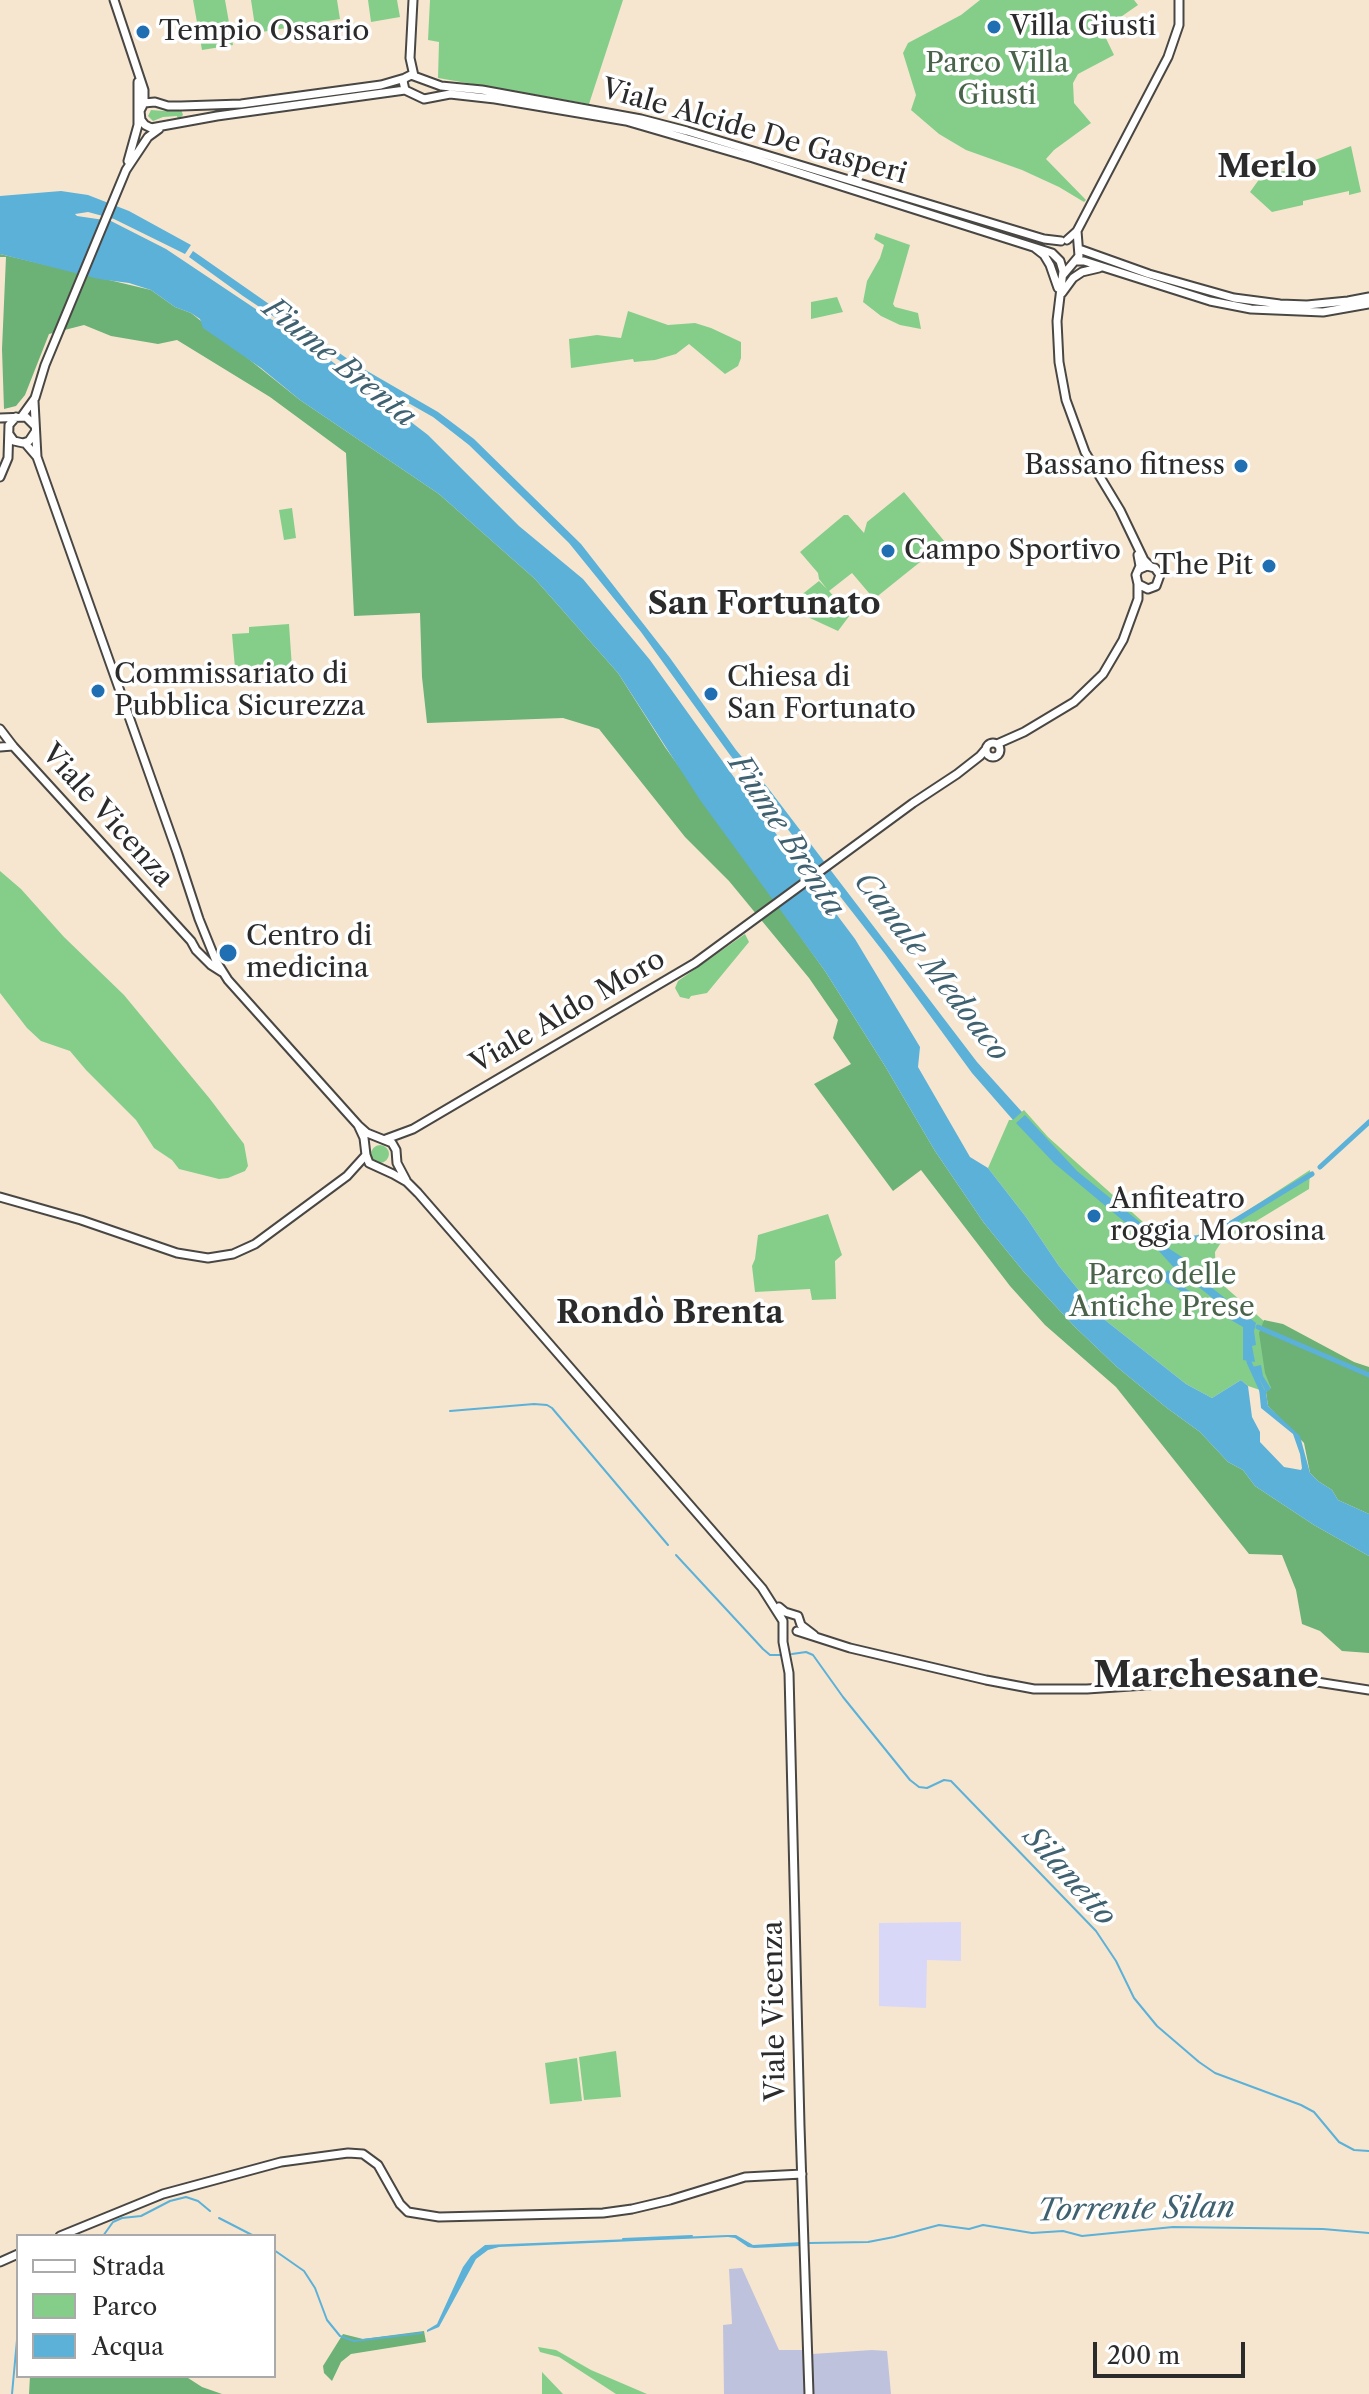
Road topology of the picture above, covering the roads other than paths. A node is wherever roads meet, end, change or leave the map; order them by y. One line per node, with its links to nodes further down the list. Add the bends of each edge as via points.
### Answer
1 (114, 0): 9 (main road, via 137,72)
2 (413, 0): 4 (main road)
3 (1179, 0): 15 (main road, via 1179,25 1168,57)
4 (409, 77): 5 (main road, Viale Alcide De Gasperi); 6 (main road, via 402,85); 8 (main road, via 241,104)
5 (431, 83): 7 (main road); 16 (main road, Viale Alcide De Gasperi, via 641,119 1044,239)
6 (405, 90): 7 (main road, Viale Alcide De Gasperi); 10 (main road, Viale Alcide De Gasperi)
7 (432, 97): 17 (main road, Viale Alcide De Gasperi, via 495,99 626,121)
8 (181, 106): 9 (main road, via 155,102); 10 (main road, via 186,112)
9 (142, 107): 12 (main road, via 143,123); 14 (main road)
10 (182, 121): 11 (main road, Viale Alcide De Gasperi)
11 (163, 127): 12 (main road); 13 (main road)
12 (151, 128): 13 (main road)
13 (132, 159): 14 (main road)
14 (126, 170): 26 (main road)
15 (1077, 231): 16 (main road); 18 (main road)
16 (1064, 240): 18 (main road, Viale Alcide De Gasperi); 19 (main road, via 1056,248)
17 (1031, 244): 19 (main road, Viale Alcide De Gasperi); 24 (main road, via 1050,265)
18 (1079, 247): 20 (main road); 23 (main road, Viale Alcide De Gasperi, via 1234,298 1307,305)
19 (1058, 258): 20 (main road, Viale Alcide De Gasperi); 22 (main road)
20 (1074, 262): 21 (main road, Viale Alcide De Gasperi); 22 (main road)
21 (1106, 268): 24 (main road, via 1073,278); 25 (main road, Viale Alcide De Gasperi, via 1251,309 1306,312)
22 (1062, 277): 24 (main road)
23 (1369, 297)
24 (1058, 298): 35 (main road, via 1059,362 1066,400 1085,452)
25 (1369, 304)
26 (34, 399): 27 (main road); 29 (main road)
27 (19, 417): 28 (main road); 29 (main road); 30 (main road)
28 (1, 418): 30 (main road)
29 (35, 427): 31 (main road, via 32,438); 32 (main road)
30 (9, 428): 31 (main road, via 11,439); 33 (main road)
31 (22, 443): 32 (main road); 33 (main road)
32 (37, 457): 48 (main road, Viale Vicenza)
33 (8, 458): 34 (main road)
34 (0, 477)
35 (1136, 545): 36 (main road); 37 (main road)
36 (1150, 566): 37 (main road); 39 (main road, via 1160,575)
37 (1140, 569): 38 (main road)
38 (1138, 584): 39 (main road); 40 (main road)
39 (1151, 589): 40 (main road)
40 (1136, 608): 43 (main road, via 1103,674 1074,702)
41 (0, 729): 42 (main road, Viale Vicenza)
42 (13, 746): 44 (main road); 49 (main road, Viale Vicenza)
43 (998, 746): 45 (main road, via 989,744); 46 (main road, via 998,755)
44 (0, 747)
45 (986, 749): 46 (main road); 47 (main road)
46 (990, 757): 47 (main road)
47 (957, 774): 54 (main road, Viale Aldo Moro, via 666,982)
48 (199, 919): 49 (main road); 51 (main road, Viale Vicenza)
49 (182, 931): 50 (main road, Viale Vicenza); 51 (main road)
50 (191, 941): 51 (main road, via 199,947); 52 (main road, Viale Vicenza)
51 (207, 943): 52 (main road, Viale Vicenza)
52 (223, 973): 53 (main road, Viale Vicenza)
53 (358, 1125): 55 (main road, Viale Vicenza); 56 (main road, Viale Vicenza)
54 (405, 1133): 55 (main road, Viale Aldo Moro); 57 (main road)
55 (383, 1139): 56 (main road, via 372,1141); 57 (main road, Viale Vicenza)
56 (366, 1152): 58 (main road, Viale Vicenza, via 369,1163); 59 (main road)
57 (396, 1153): 58 (main road, via 391,1165); 60 (main road, Viale Vicenza)
58 (380, 1168): 59 (main road); 60 (main road, Viale Vicenza)
59 (347, 1176): 61 (main road, via 255,1244 208,1258)
60 (407, 1182): 62 (main road, Viale Vicenza)
61 (0, 1197)
62 (773, 1602): 63 (main road, Viale Vicenza); 64 (main road, Viale Vicenza)
63 (792, 1614): 64 (main road); 65 (main road, Viale Vicenza, via 799,1617)
64 (784, 1624): 65 (main road, via 787,1631); 66 (main road, Viale Vicenza)
65 (798, 1629): 66 (main road, Viale Vicenza, via 788,1640); 67 (main road, via 916,1664 1034,1689 1278,1676)
66 (788, 1661): 68 (main road, Viale Vicenza)
67 (1369, 1690)
68 (802, 2174): 69 (main road, via 745,2177 603,2213 439,2217 405,2210 378,2165 363,2154 348,2153 281,2162 163,2194); 70 (main road, Viale Vicenza)
69 (65, 2234)
70 (809, 2394)

